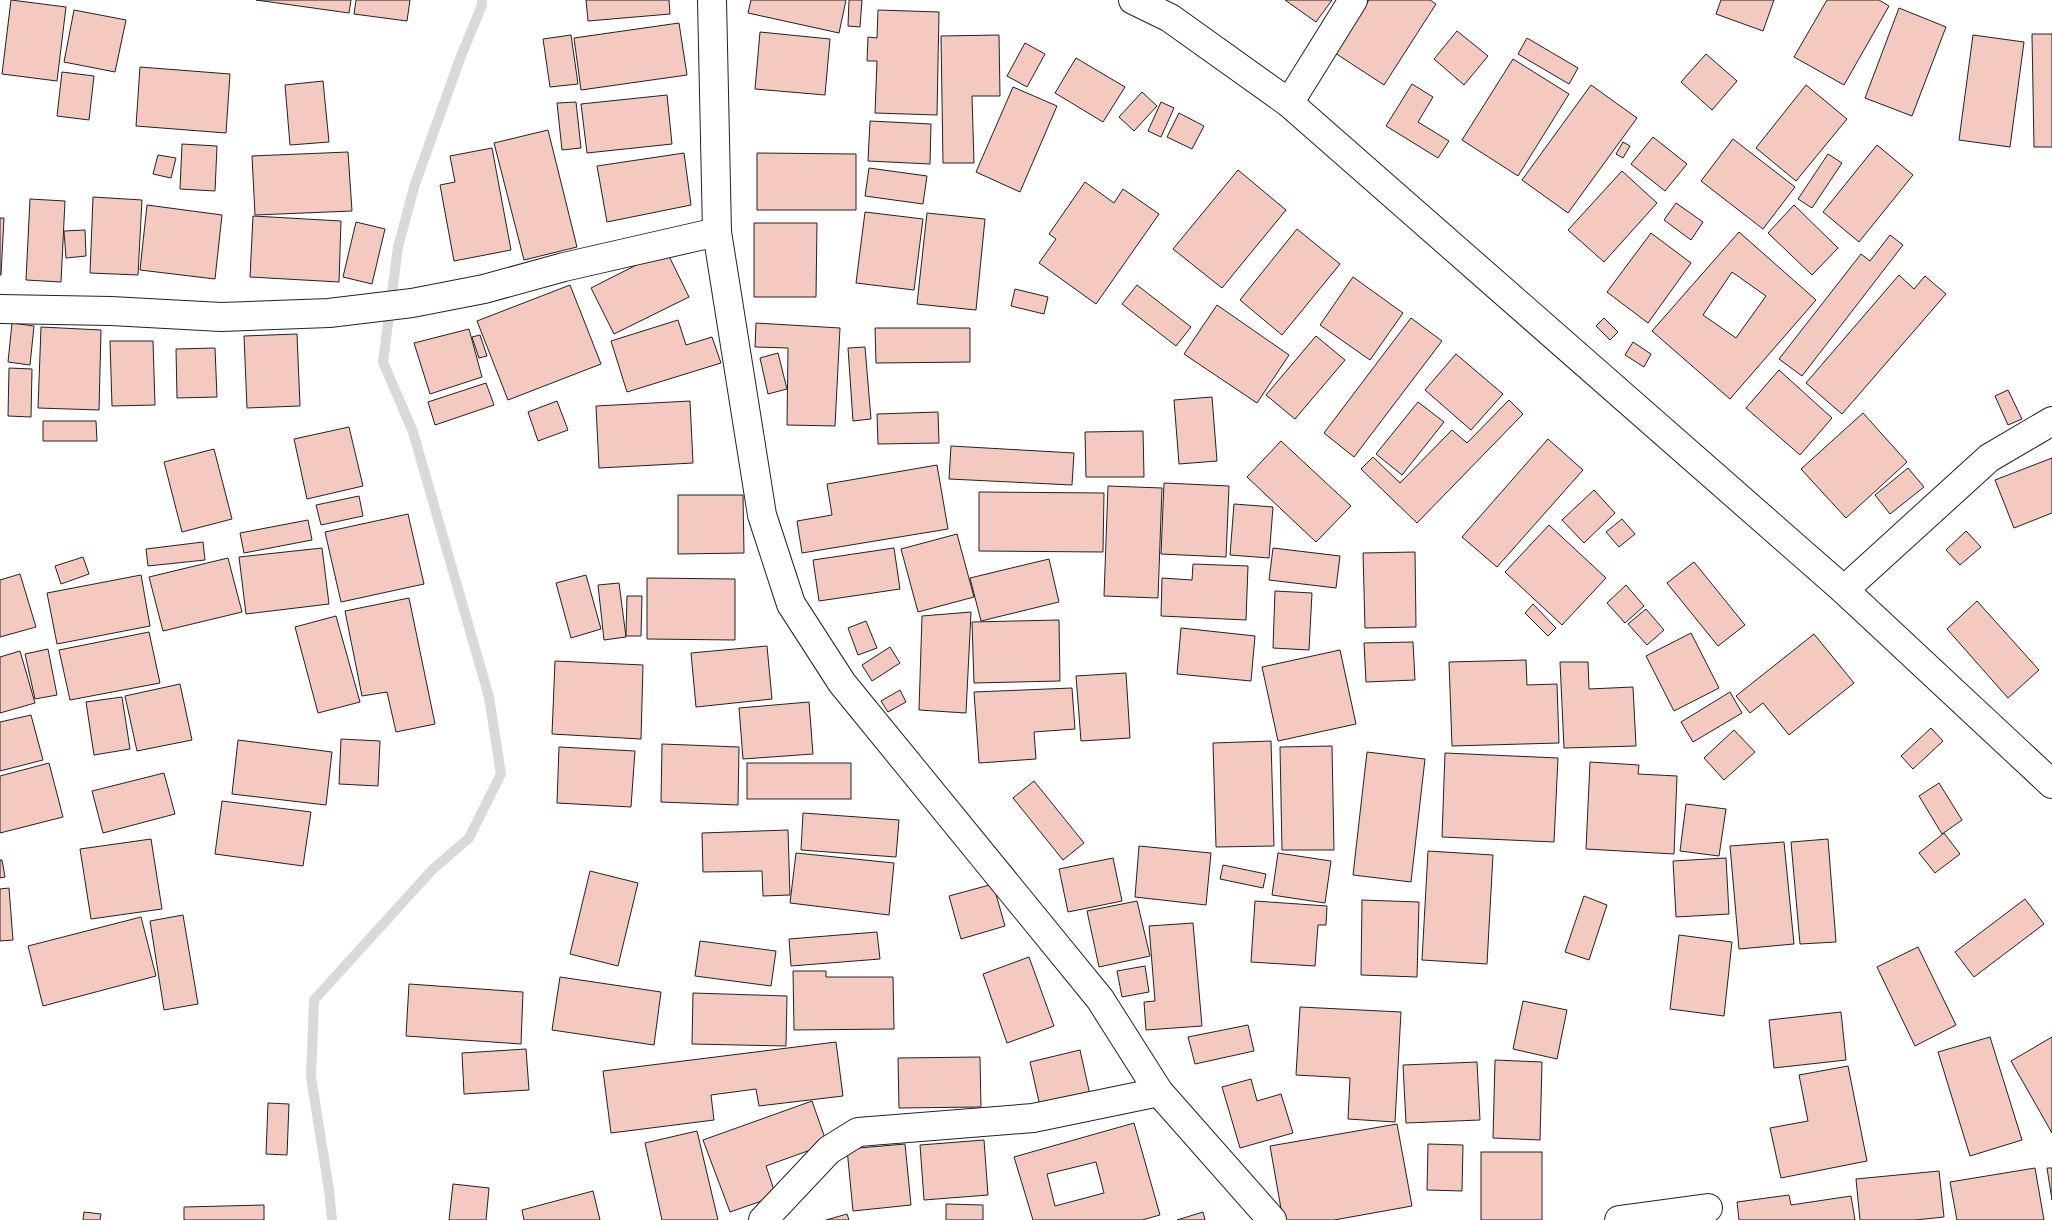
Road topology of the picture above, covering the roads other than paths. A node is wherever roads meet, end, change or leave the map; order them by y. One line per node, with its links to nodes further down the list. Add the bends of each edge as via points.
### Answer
1 (712, 0): 5 (street)
2 (1133, 0): 4 (street, via 1170,18)
3 (1353, 0): 4 (street)
4 (1289, 103): 8 (street)
5 (716, 232): 6 (street, via 484,289 412,303 329,313 221,317); 10 (street, via 762,515 790,604 842,683 1100,999)
6 (0, 309)
7 (2052, 421): 8 (street, via 1989,458)
8 (1844, 590): 9 (street)
9 (2052, 784)
10 (1159, 1092): 12 (street, via 1033,1118 858,1132 829,1150); 13 (street)
11 (1708, 1208): 14 (street)
12 (763, 1220)
13 (1272, 1220)
14 (1619, 1220)

